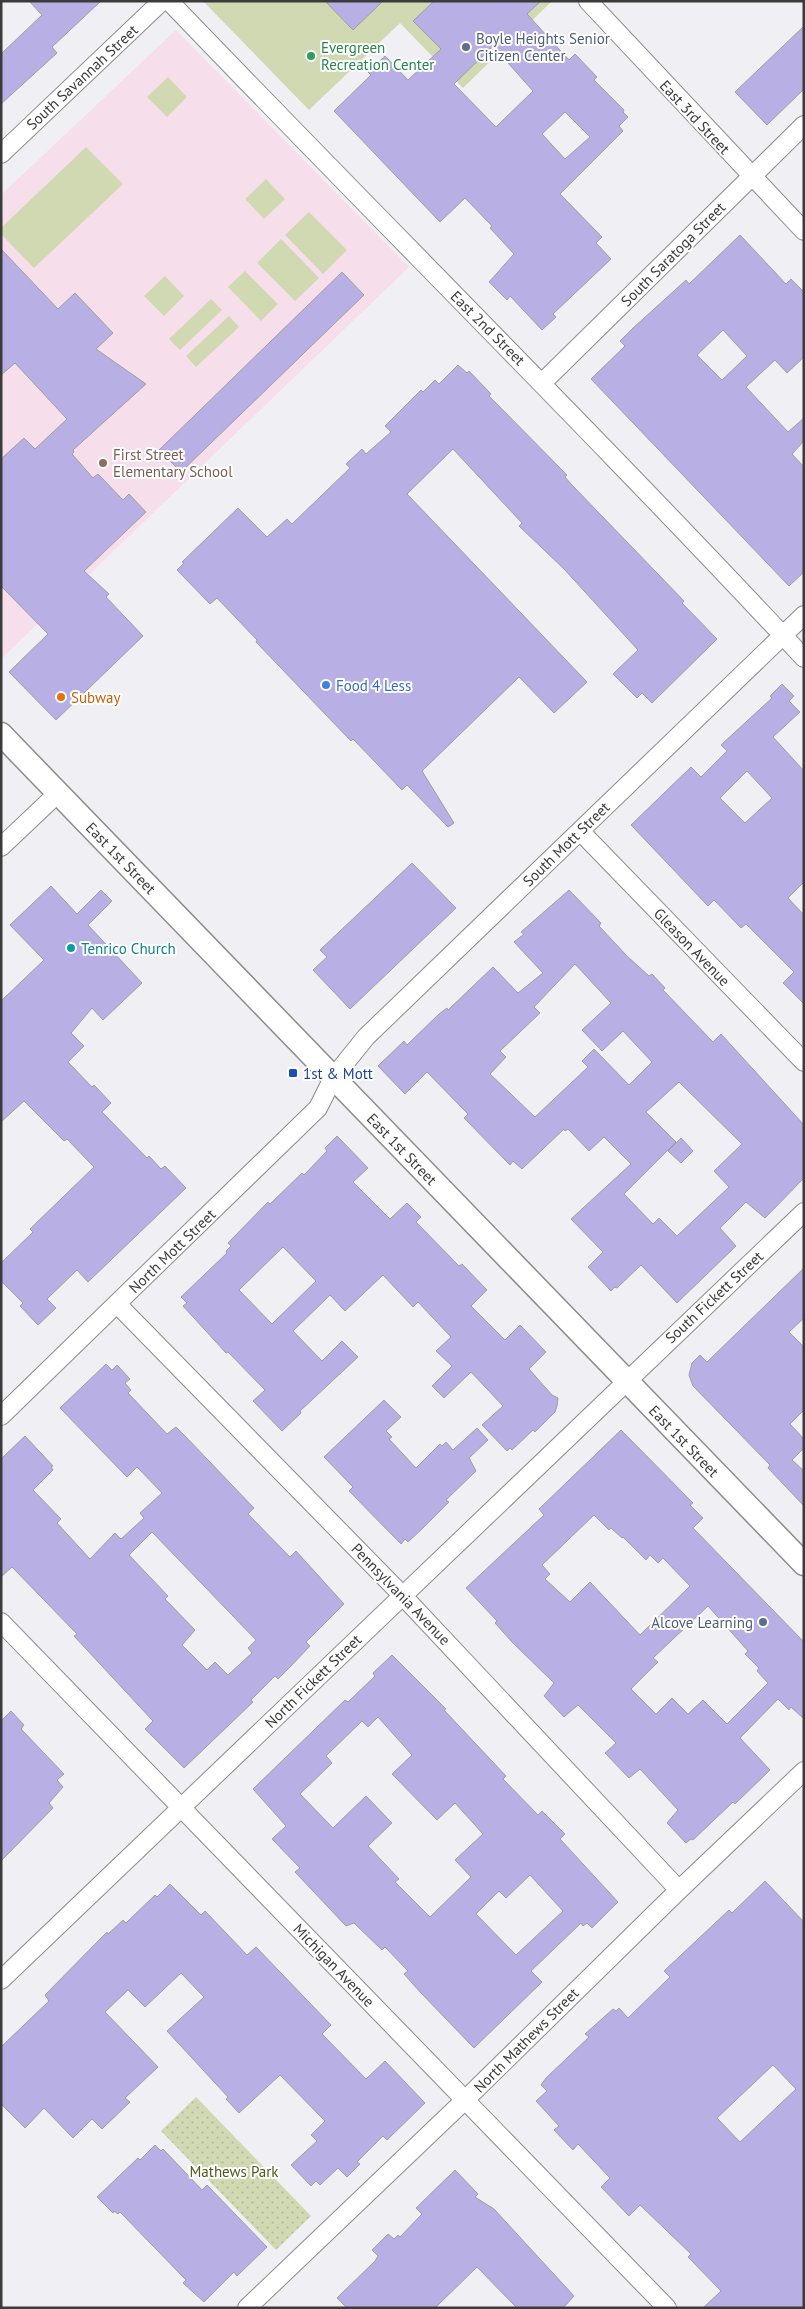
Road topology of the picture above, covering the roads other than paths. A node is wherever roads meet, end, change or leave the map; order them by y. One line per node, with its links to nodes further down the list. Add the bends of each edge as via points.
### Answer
1 (162, 1): 5 (street, South Savannah Street)
2 (169, 1): 8 (street, East 2nd Street)
3 (588, 1): 6 (street, East 3rd Street)
4 (804, 125): 6 (street, South Saratoga Street)
5 (1, 154)
6 (750, 177): 7 (street, East 3rd Street); 8 (street, South Saratoga Street)
7 (804, 232)
8 (542, 383): 10 (street, East 2nd Street)
9 (804, 616): 10 (street, South Mott Street)
10 (783, 635): 11 (street, East 2nd Street); 14 (street, South Mott Street)
11 (804, 658)
12 (1, 734): 13 (street, East 1st Street)
13 (57, 794): 15 (street); 17 (street, East 1st Street)
14 (580, 831): 16 (street, Gleason Avenue); 17 (street, South Mott Street, via 366,1037)
15 (1, 847)
16 (804, 1062)
17 (334, 1078): 19 (street, North Mott Street, via 318,1108); 20 (street, East 1st Street)
18 (804, 1212): 20 (street, South Fickett Street)
19 (118, 1304): 21 (street, North Mott Street); 23 (street, Pennsylvania Avenue)
20 (625, 1381): 22 (street, East 1st Street); 23 (street, North Fickett Street)
21 (1, 1416)
22 (804, 1564)
23 (402, 1595): 26 (street, North Fickett Street); 27 (street, Pennsylvania Avenue)
24 (1, 1622): 26 (street, Michigan Avenue)
25 (804, 1771): 27 (street, North Mathews Street)
26 (182, 1808): 28 (street, North Fickett Street); 29 (street, Michigan Avenue)
27 (678, 1890): 29 (street, North Mathews Street)
28 (1, 1980)
29 (465, 2100): 30 (street, North Mathews Street); 31 (street, Michigan Avenue)
30 (247, 2308)
31 (667, 2308)

